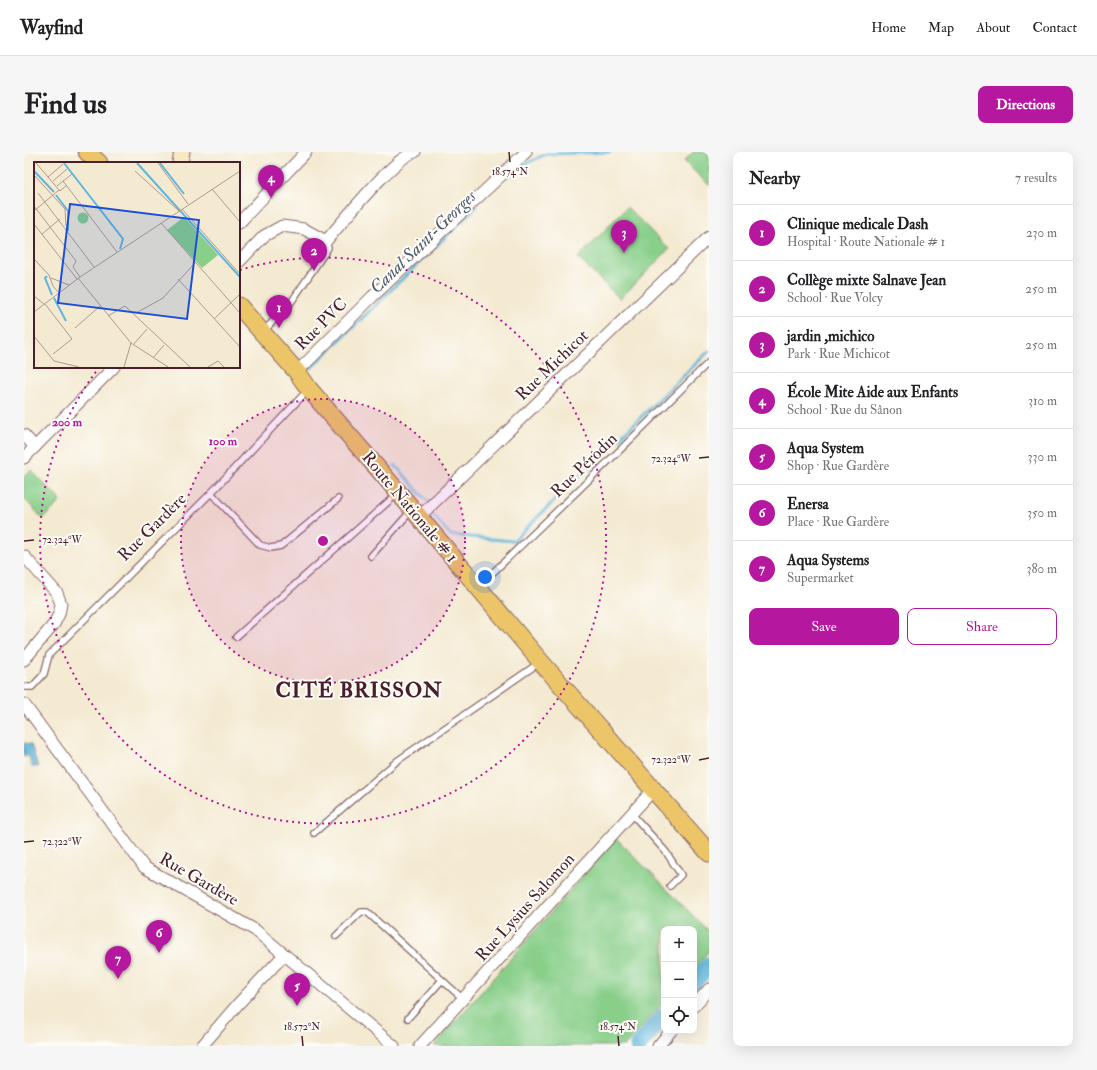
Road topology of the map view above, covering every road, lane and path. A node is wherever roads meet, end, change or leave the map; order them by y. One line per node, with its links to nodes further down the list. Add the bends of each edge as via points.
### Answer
1 (182, 152): 5 (main road)
2 (306, 152): 6 (street)
3 (415, 152): 8 (street, via 403,158 385,174)
4 (526, 152): 14 (street, Rue PVC, via 377,292)
5 (180, 162)
6 (240, 222)
7 (709, 237): 22 (street, Rue Michicot)
8 (326, 241): 9 (street, via 304,229 282,226 264,236); 11 (lane, via 328,248 292,300)
9 (240, 261)
10 (240, 307): 11 (main road, Route Nationale # 1)
11 (262, 333): 14 (main road, Route Nationale # 1)
12 (709, 362): 25 (lane, Rue Pérodin)
13 (113, 368): 17 (street)
14 (297, 372): 15 (main road, Route Nationale # 1)
15 (309, 389): 19 (main road, Route Nationale # 1); 20 (lane, Rue Gardère)
16 (24, 435): 17 (street)
17 (35, 447): 18 (street)
18 (24, 458)
19 (398, 492): 22 (main road, Route Nationale # 1); 26 (lane)
20 (211, 493): 21 (lane, via 260,545 271,548 281,546); 29 (lane, Rue Gardère, via 48,655 44,674 32,687)
21 (338, 499)
22 (416, 513): 24 (lane); 25 (main road, Route Nationale # 1)
23 (24, 556): 27 (street, via 57,593 61,604 54,624)
24 (371, 556)
25 (478, 587): 28 (main road, Route Nationale # 1)
26 (236, 637)
27 (24, 660)
28 (541, 662): 31 (main road, Route Nationale # 1); 33 (lane, via 397,761)
29 (24, 687)
30 (24, 704): 37 (street, Rue Gardère, via 144,867 255,930)
31 (653, 790): 32 (street, Rue Lysius Salomon); 34 (main road, Route Nationale # 1)
32 (632, 814): 35 (lane, via 666,852 681,875); 40 (street, Rue Lysius Salomon)
33 (314, 834)
34 (709, 853)
35 (670, 886)
36 (336, 936): 38 (lane, via 361,912 367,912)
37 (284, 955): 44 (street); 45 (street, Rue Gardère)
38 (442, 980): 40 (lane); 42 (lane)
39 (709, 989): 41 (street)
40 (464, 999): 46 (street, Rue Lysius Salomon)
41 (697, 1003)
42 (408, 1018)
43 (668, 1034): 47 (street)
44 (202, 1046)
45 (394, 1046)
46 (420, 1046)
47 (658, 1046)

